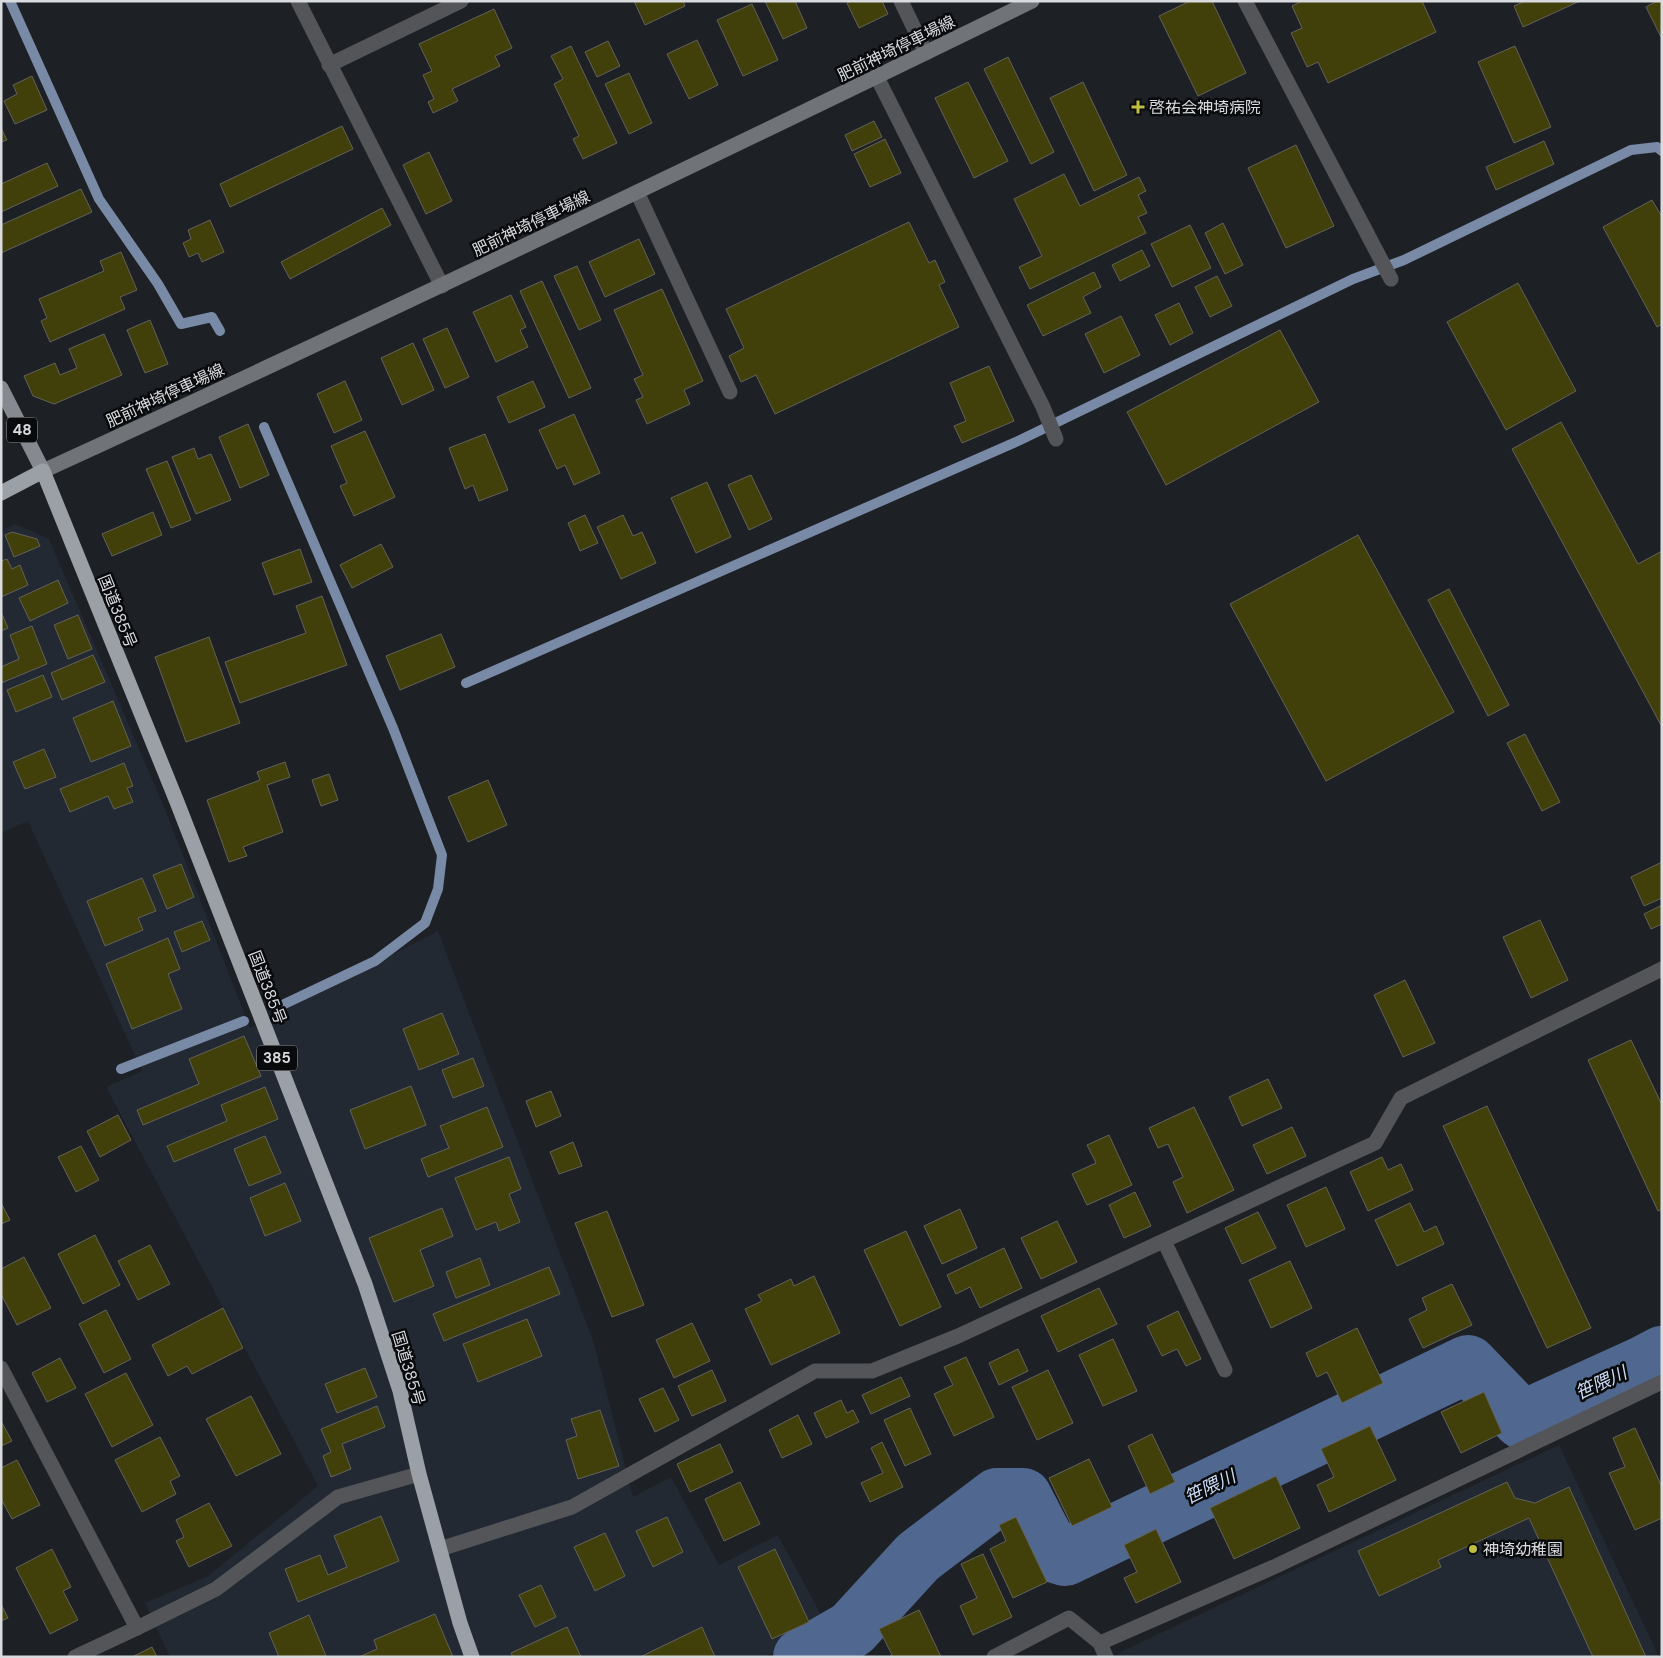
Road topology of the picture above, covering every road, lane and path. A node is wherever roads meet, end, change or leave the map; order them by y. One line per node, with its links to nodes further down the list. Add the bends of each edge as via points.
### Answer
1 (298, 1): 7 (street)
2 (461, 1): 7 (street)
3 (901, 1): 6 (street)
4 (1032, 1): 6 (main road, 肥前神埼停車場線)
5 (1245, 1): 10 (street)
6 (926, 53): 8 (main road, 肥前神埼停車場線)
7 (329, 64): 11 (street)
8 (877, 77): 9 (main road, 肥前神埼停車場線); 14 (street, via 1043,407)
9 (638, 192): 11 (main road, 肥前神埼停車場線); 13 (street)
10 (1391, 278)
11 (442, 286): 15 (main road, 肥前神埼停車場線)
12 (1, 388): 15 (main road, 48)
13 (730, 392)
14 (1056, 439)
15 (43, 471): 16 (highway); 22 (highway, 国道385号 / 385, via 177,802 365,1284 400,1391)
16 (1, 493)
17 (1662, 969): 18 (street, via 1401,1098 1376,1144)
18 (1164, 1241): 20 (street); 23 (street, via 958,1336 872,1371 815,1371 572,1507)
19 (1, 1368): 24 (street)
20 (1225, 1370)
21 (1662, 1382): 25 (street, via 1276,1566)
22 (419, 1474): 23 (highway, 国道385号 / 385); 24 (street, via 338,1497 216,1589)
23 (440, 1549): 27 (highway, 国道385号 / 385)
24 (137, 1628): 26 (street)
25 (1100, 1643): 28 (street, via 1069,1618); 29 (street)
26 (75, 1657)
27 (472, 1657)
28 (994, 1657)
29 (1106, 1657)

